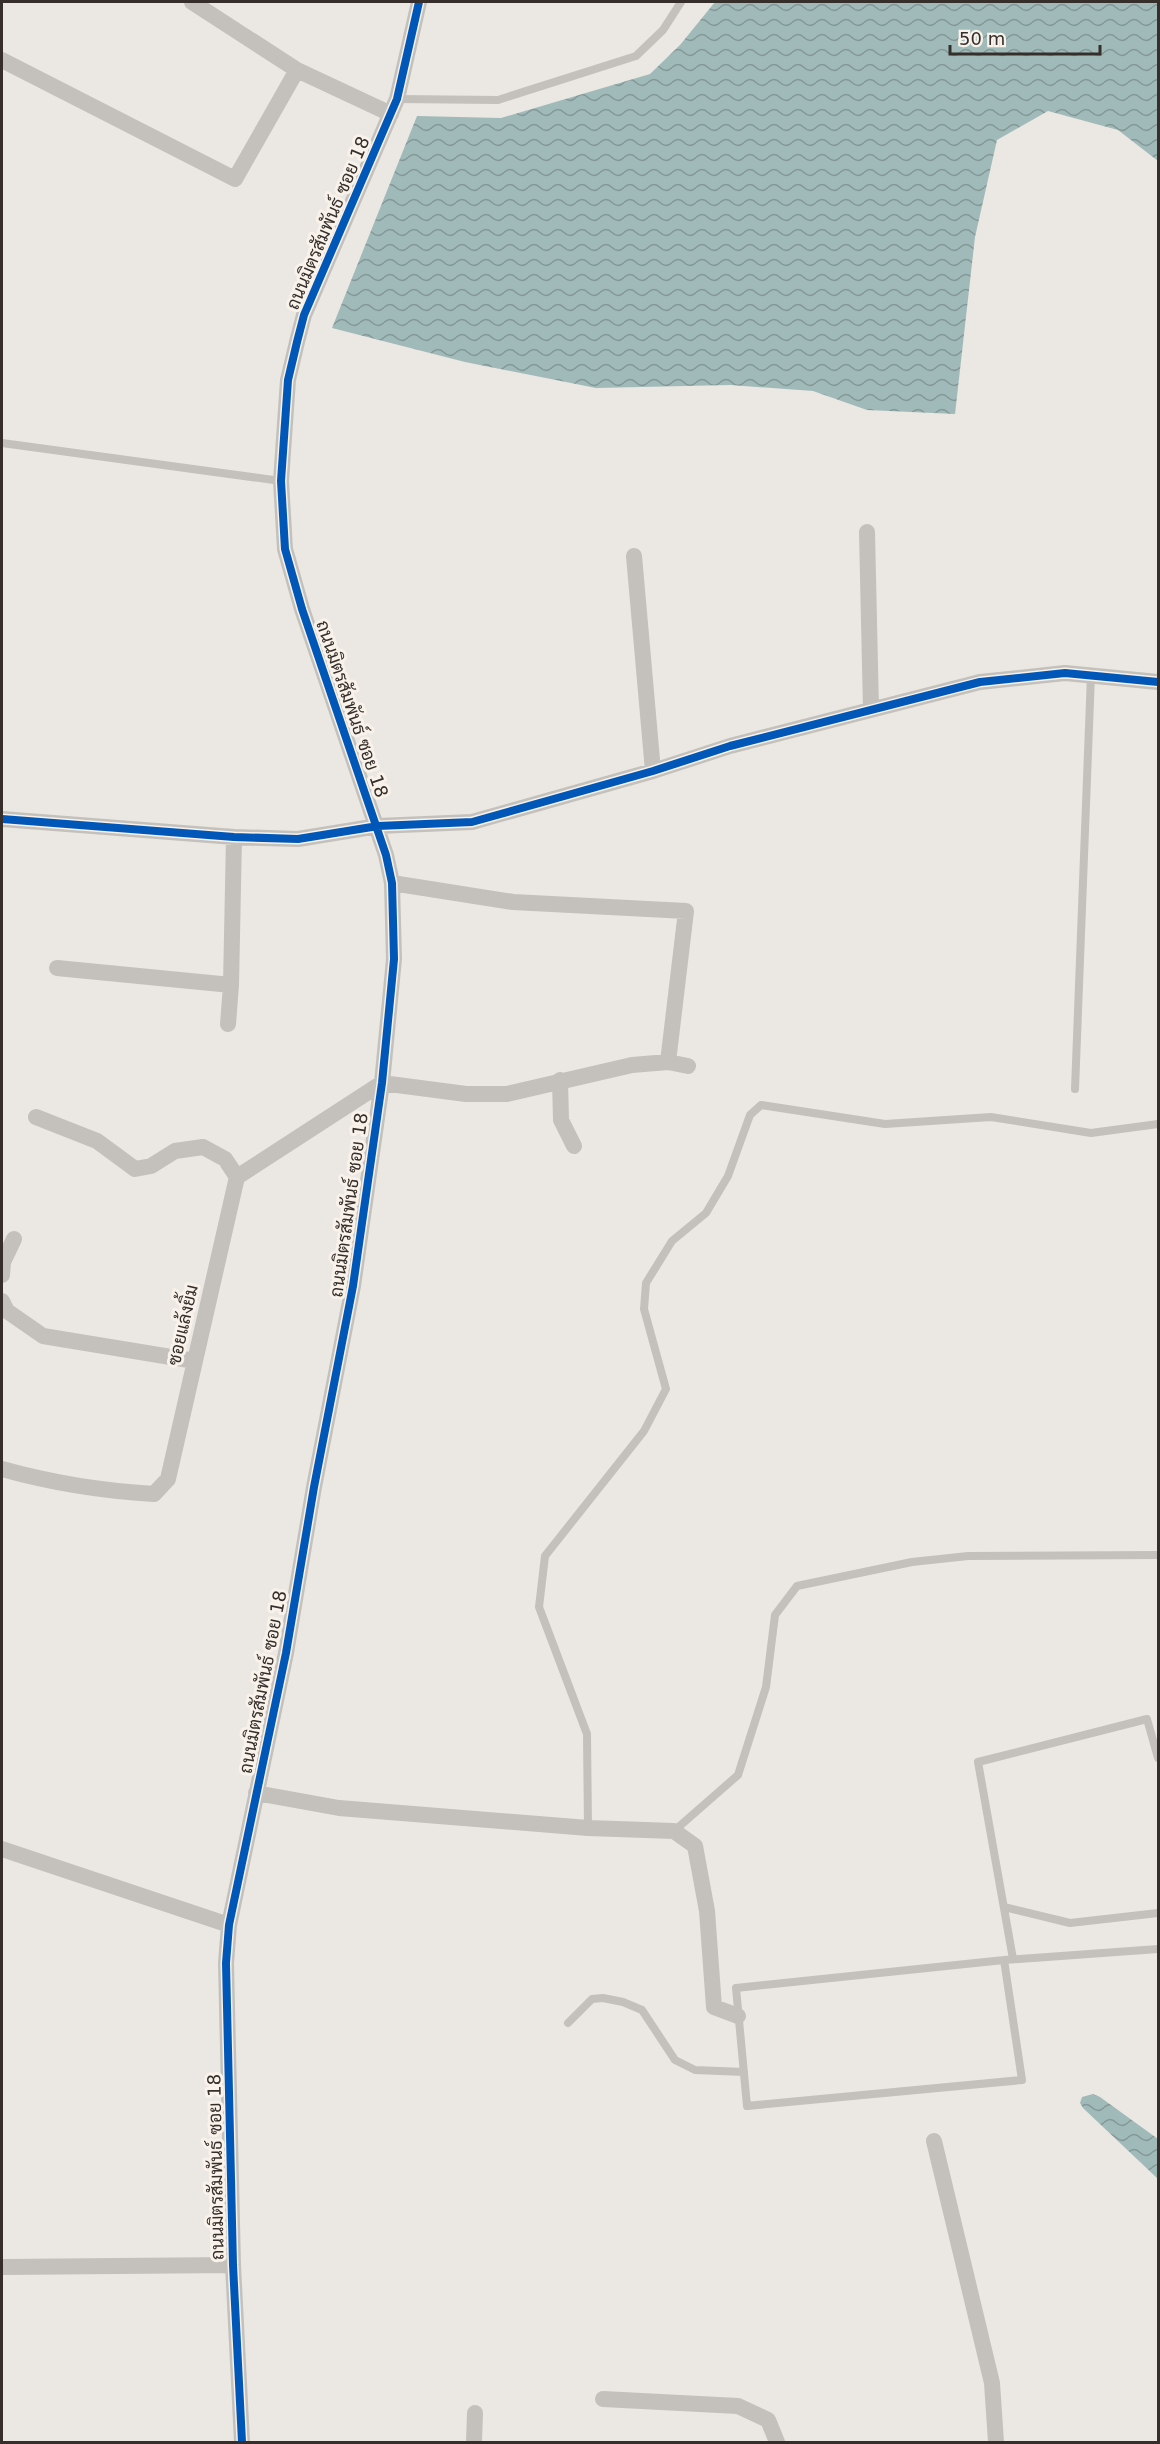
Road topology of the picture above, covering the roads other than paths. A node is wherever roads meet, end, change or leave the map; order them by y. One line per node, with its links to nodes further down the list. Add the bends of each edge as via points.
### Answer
1 (192, 2): 5 (street)
2 (419, 2): 6 (street, ถนนมิตรสัมพันธ์ ซอย 18)
3 (681, 2): 6 (lane, via 663,30 636,56 498,100)
4 (2, 60): 5 (street, via 235,179)
5 (297, 70): 7 (street)
6 (397, 99): 7 (street, ถนนมิตรสัมพันธ์ ซอย 18)
7 (391, 114): 9 (street, ถนนมิตรสัมพันธ์ ซอย 18, via 304,315 288,380)
8 (2, 443): 9 (lane)
9 (281, 480): 17 (street, ถนนมิตรสัมพันธ์ ซอย 18, via 290,569)
10 (867, 532): 14 (street)
11 (634, 556): 15 (street)
12 (1091, 675): 13 (street); 14 (street, via 1065,673 980,682); 27 (lane)
13 (1158, 682)
14 (871, 710): 15 (street, via 730,746)
15 (653, 771): 17 (street, via 472,822)
16 (2, 819): 18 (street)
17 (378, 826): 18 (street, via 298,839); 19 (street, ถนนมิตรสัมพันธ์ ซอย 18)
18 (234, 837): 21 (street)
19 (392, 883): 23 (street, via 513,902 686,911); 26 (street, ถนนมิตรสัมพันธ์ ซอย 18, via 394,959)
20 (57, 968): 21 (street)
21 (231, 985): 22 (street)
22 (228, 1024)
23 (668, 1062): 24 (street); 25 (street)
24 (688, 1066)
25 (560, 1080): 26 (street, via 507,1094 466,1094); 30 (street, via 561,1120)
26 (382, 1083): 31 (street); 39 (street, ถนนมิตรสัมพันธ์ ซอย 18, via 353,1286 286,1653)
27 (1075, 1089)
28 (36, 1117): 31 (street, via 97,1141 135,1168 151,1166 176,1150 203,1147 225,1159)
29 (1158, 1124): 40 (lane, via 1091,1133 991,1117 885,1124 761,1105 750,1115 728,1176 706,1213 672,1241 646,1282 644,1309 666,1389 644,1431 545,1556 539,1607 586,1734)
30 (574, 1146)
31 (237, 1177): 35 (street, ซอยแล้งยิ้ม)
32 (14, 1239): 33 (street, via 3,1262)
33 (2, 1275)
34 (2, 1301): 35 (street, via 7,1311 43,1336)
35 (195, 1361): 36 (street, ซอยแล้งยิ้ม, via 168,1479 154,1494 38,1479)
36 (2, 1468)
37 (1158, 1555): 41 (lane, via 968,1556 912,1562 797,1586 775,1615 766,1687 738,1775)
38 (1158, 1758): 43 (lane, via 1147,1719 978,1762)
39 (256, 1792): 40 (street, via 339,1808); 45 (street, ถนนมิตรสัมพันธ์ ซอย 18)
40 (588, 1828): 41 (street)
41 (674, 1831): 48 (street, via 695,1846 707,1911 714,2007)
42 (2, 1849): 45 (street)
43 (1004, 1907): 44 (lane, via 1071,1923); 47 (lane)
44 (1158, 1913)
45 (229, 1925): 52 (street, ถนนมิตรสัมพันธ์ ซอย 18, via 226,1963)
46 (1158, 1949): 47 (lane)
47 (1008, 1959): 48 (lane, via 736,1988); 50 (lane, via 1022,2080 747,2106)
48 (738, 2016): 50 (lane)
49 (567, 2023): 50 (lane, via 591,1999 623,2002 642,2010 675,2060 695,2070)
50 (744, 2072)
51 (934, 2141): 59 (street, via 992,2383)
52 (233, 2265): 53 (street); 56 (street, ถนนมิตรสัมพันธ์ ซอย 18)
53 (2, 2266)
54 (603, 2398): 58 (street, via 738,2406 768,2420)
55 (475, 2413): 57 (street)
56 (242, 2442)
57 (474, 2442)
58 (777, 2442)
59 (996, 2442)

